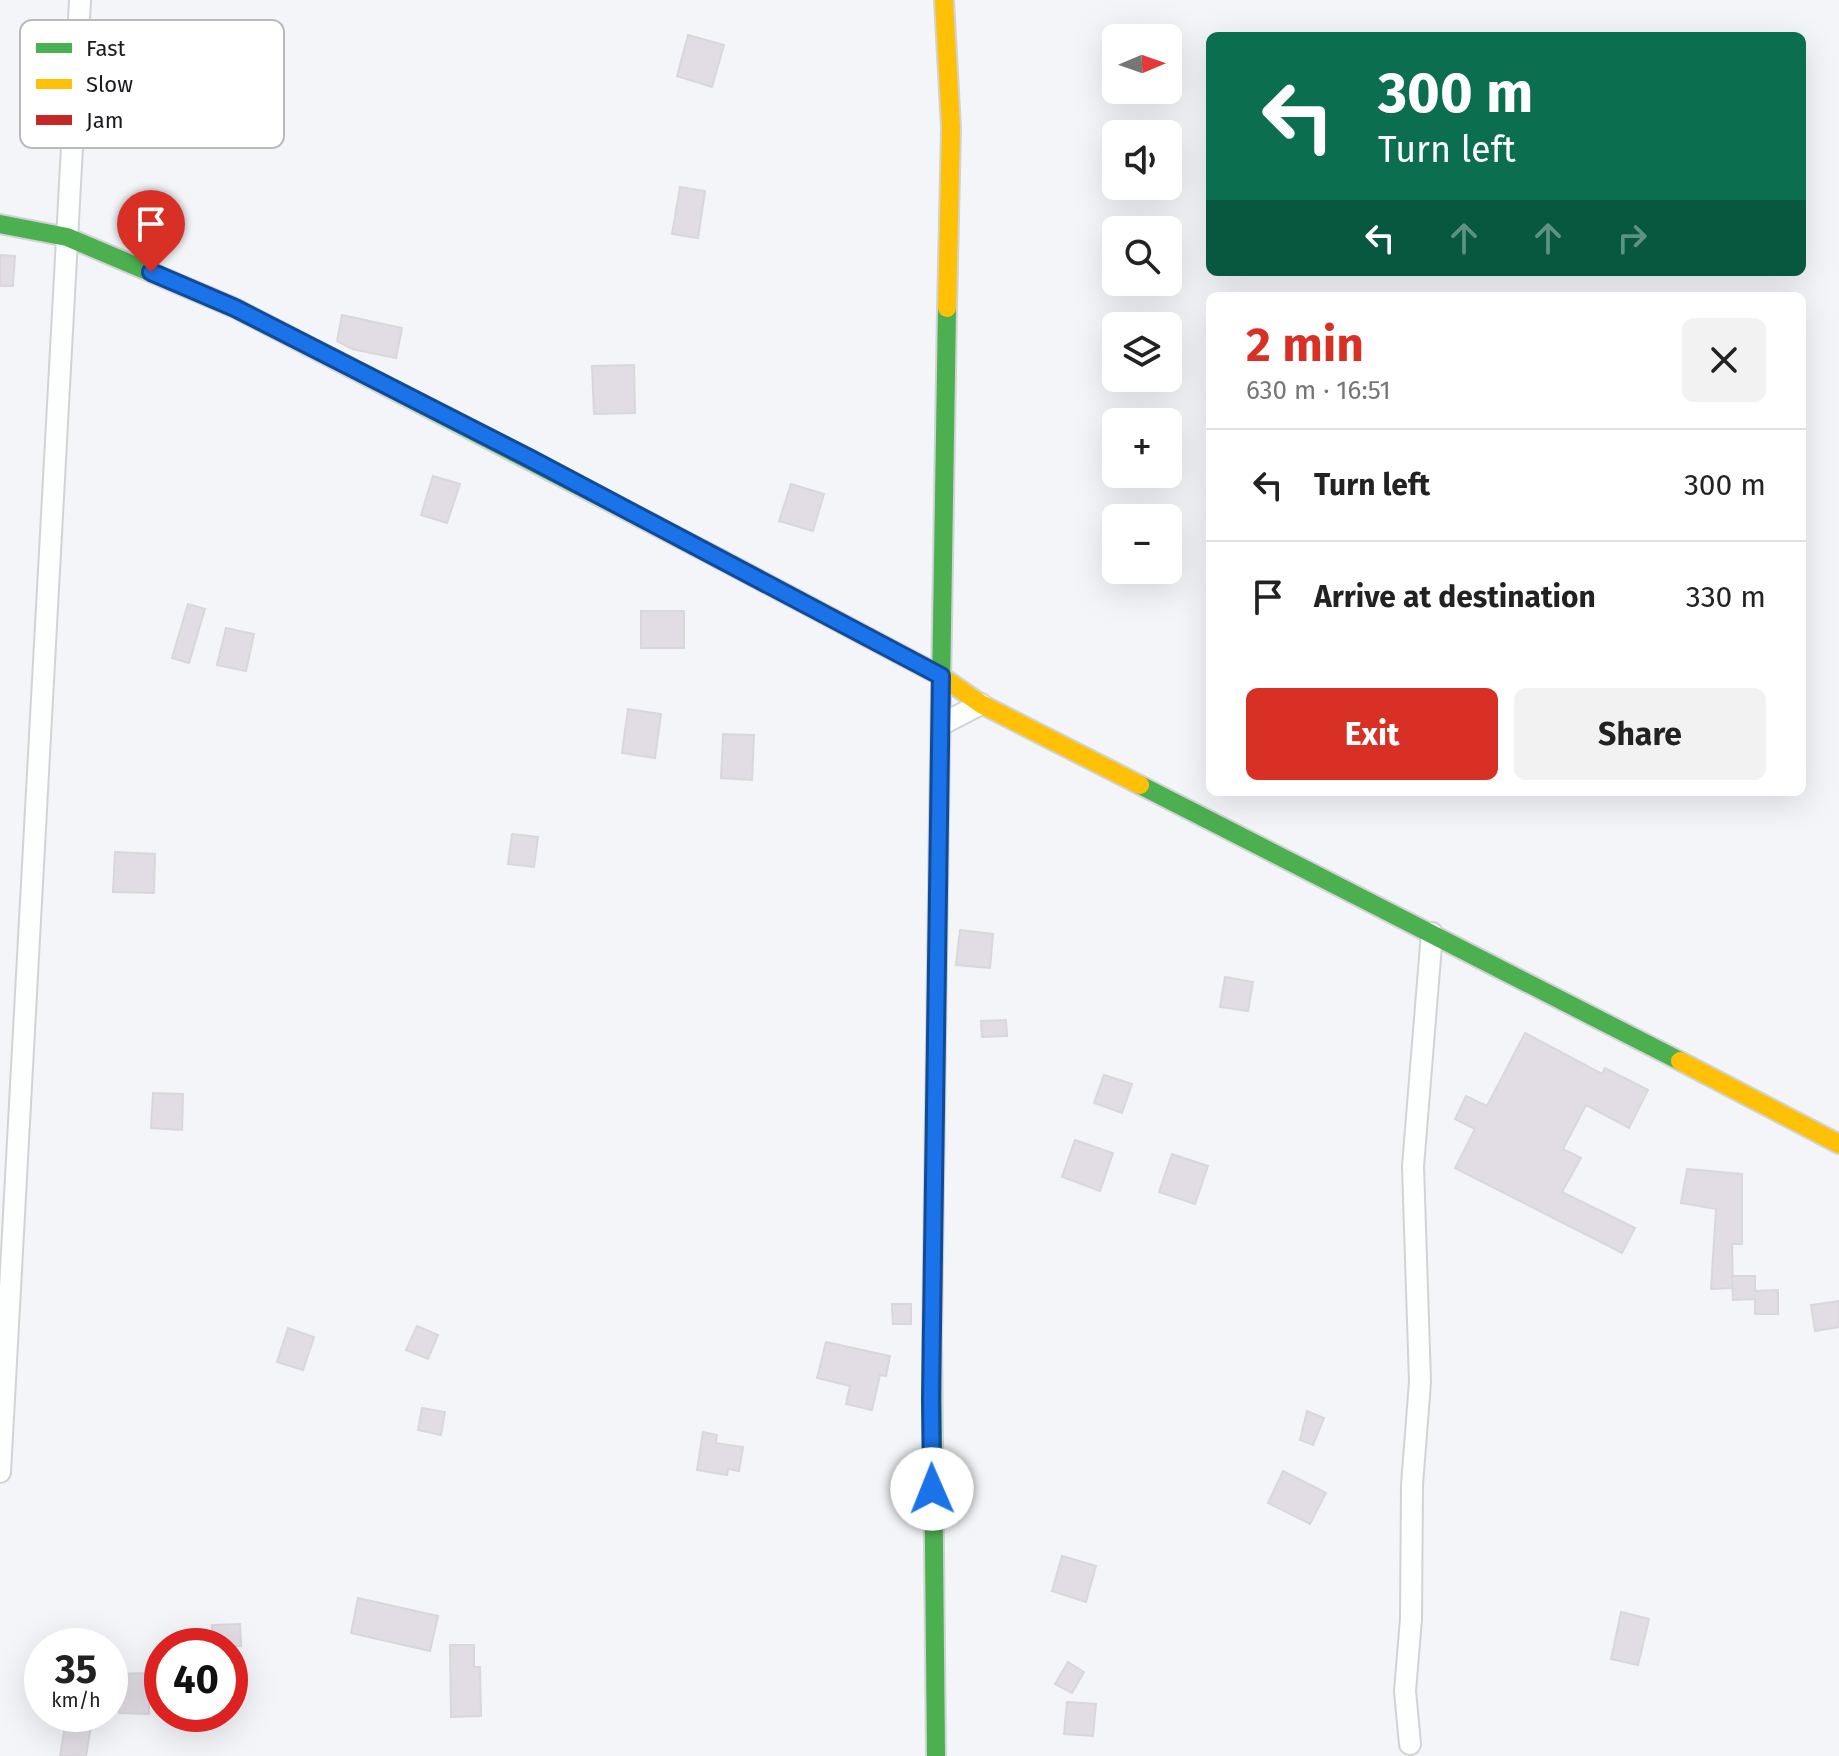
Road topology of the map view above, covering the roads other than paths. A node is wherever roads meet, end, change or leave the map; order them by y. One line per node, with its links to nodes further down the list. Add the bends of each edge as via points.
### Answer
1 (80, 0): 3 (street)
2 (944, 0): 7 (street, via 951,128)
3 (79, 20)
4 (72, 148): 6 (street)
5 (0, 224): 6 (street)
6 (67, 237): 7 (street, via 235,308); 12 (street)
7 (941, 676): 8 (street); 9 (street)
8 (981, 704): 9 (street); 10 (street)
9 (942, 724): 14 (street, via 931,1399)
10 (1432, 933): 11 (street); 13 (street, via 1413,1166 1420,1382 1405,1691)
11 (1839, 1144)
12 (0, 1472)
13 (1410, 1744)
14 (936, 1756)

